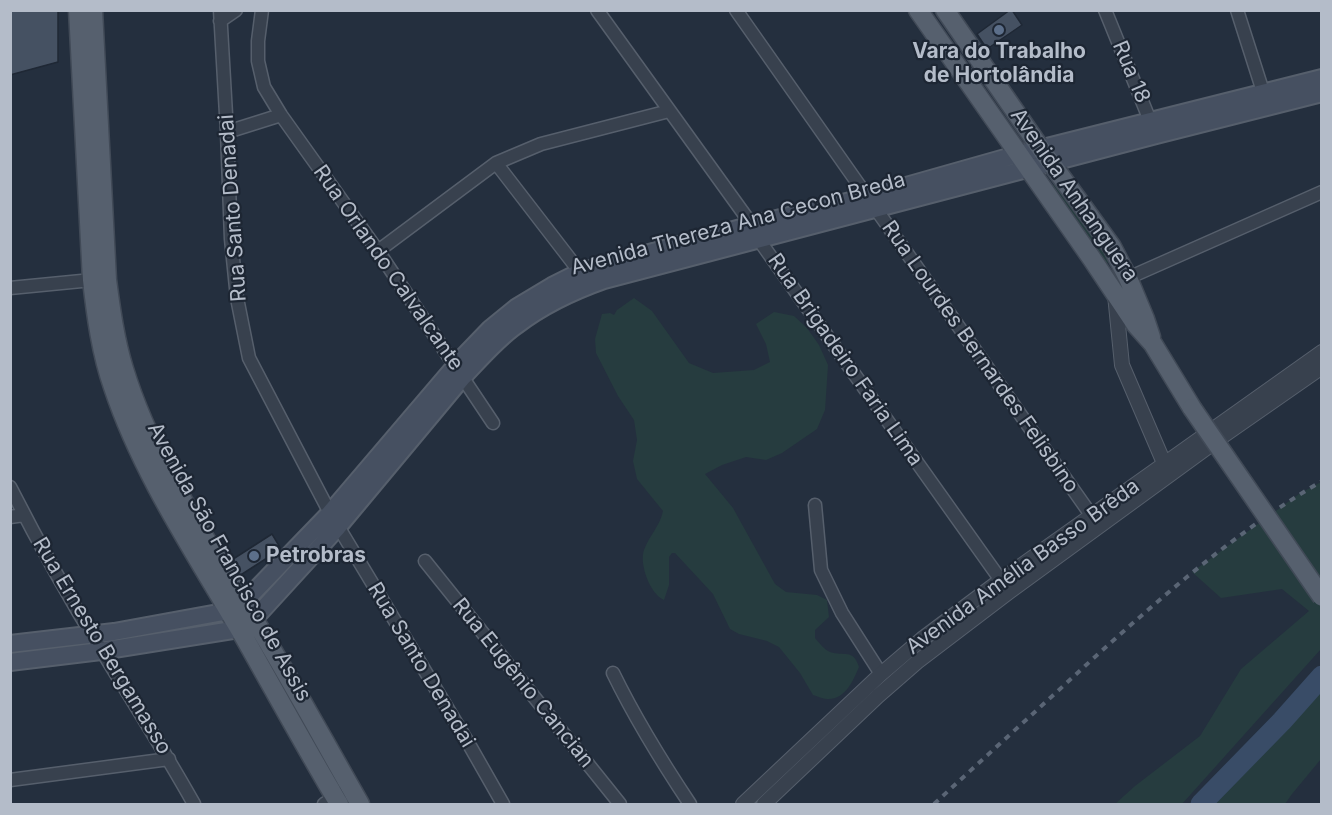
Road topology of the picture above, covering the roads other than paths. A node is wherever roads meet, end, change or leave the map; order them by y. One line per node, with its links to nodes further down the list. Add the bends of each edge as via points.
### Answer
1 (78, 10): 31 (main road, Avenida São Francisco de Assis)
2 (93, 10): 51 (main road, Avenida São Francisco de Assis, via 107,280 123,368 159,454)
3 (236, 10): 11 (street)
4 (262, 10): 17 (street, Rua Orlando Calvalcante, via 258,61 264,87)
5 (597, 10): 16 (street, Rua Brigadeiro Faria Lima)
6 (736, 10): 24 (street, Rua Lourdes Bernardes Felisbino)
7 (918, 10): 12 (main road, Avenida Anhanguera)
8 (1105, 10): 18 (street, Rua 18)
9 (1237, 10): 15 (street)
10 (951, 13): 12 (street); 20 (main road, Avenida Anhanguera)
11 (220, 16): 19 (street, Rua Santo Denadai)
12 (931, 29): 21 (main road, Avenida Anhanguera)
13 (1322, 78): 15 (main road, Avenida Thereza Ana Cecon Breda)
14 (1322, 93): 15 (main road, Avenida Thereza Ana Cecon Breda)
15 (1266, 99): 18 (main road, Avenida Thereza Ana Cecon Breda)
16 (669, 111): 22 (street, via 541,144); 25 (street, Rua Brigadeiro Faria Lima)
17 (281, 115): 19 (street); 26 (street, Rua Orlando Calvalcante)
18 (1153, 128): 20 (main road, Avenida Thereza Ana Cecon Breda)
19 (227, 132): 46 (street, Rua Santo Denadai, via 232,251 249,358)
20 (1046, 156): 21 (main road, Avenida Thereza Ana Cecon Breda); 27 (main road, Avenida Anhanguera)
21 (1024, 161): 24 (main road, Avenida Thereza Ana Cecon Breda); 28 (main road, Avenida Anhanguera)
22 (496, 163): 26 (street); 29 (street)
23 (1322, 192): 30 (street)
24 (872, 203): 25 (main road, Avenida Thereza Ana Cecon Breda); 47 (street, Rua Lourdes Bernardes Felisbino)
25 (756, 232): 29 (main road, Avenida Thereza Ana Cecon Breda); 39 (main road, Avenida Thereza Ana Cecon Breda, via 581,288 516,325); 49 (street, Rua Brigadeiro Faria Lima)
26 (378, 251): 39 (street, Rua Orlando Calvalcante)
27 (1119, 260): 28 (main road); 30 (main road, Avenida Anhanguera)
28 (1100, 270): 33 (main road, Avenida Anhanguera)
29 (580, 272): 39 (main road, Avenida Thereza Ana Cecon Breda, via 517,307 490,329)
30 (1128, 278): 36 (main road, Avenida Anhanguera)
31 (92, 280): 32 (street); 51 (main road, Avenida São Francisco de Assis, via 107,365 126,422 181,531)
32 (10, 288)
33 (1115, 294): 34 (main road, Avenida Anhanguera); 35 (street)
34 (1136, 325): 35 (street); 36 (main road, Avenida Anhanguera)
35 (1119, 341): 41 (street, via 1122,365)
36 (1153, 344): 50 (main road, Avenida Anhanguera, bridge, via 1192,408)
37 (1322, 352): 41 (street, Avenida Amélia Basso Brêda)
38 (1322, 367): 47 (street, Avenida Amélia Basso Brêda)
39 (459, 371): 40 (street, Rua Orlando Calvalcante); 46 (main road, Avenida Thereza Ana Cecon Breda)
40 (493, 423)
41 (1164, 463): 47 (street, Avenida Amélia Basso Brêda)
42 (10, 487): 44 (street, Rua Ernesto Bergamasso)
43 (815, 506): 58 (street, via 821,570 842,613)
44 (24, 515): 45 (street); 53 (street, Rua Ernesto Bergamasso)
45 (10, 517)
46 (334, 520): 51 (main road, Avenida Thereza Ana Cecon Breda); 52 (main road, Avenida Thereza Ana Cecon Breda, via 308,559); 65 (street, Rua Santo Denadai)
47 (1095, 521): 49 (street, Avenida Amélia Basso Brêda)
48 (425, 561): 66 (street, Rua Eugênio Cancian)
49 (1005, 586): 58 (street, Avenida Amélia Basso Brêda, via 922,639); 69 (street, Avenida Amélia Basso Brêda, via 878,696)
50 (1322, 597)
51 (236, 607): 52 (main road, Avenida São Francisco de Assis); 53 (main road)
52 (247, 624): 55 (main road); 61 (main road, Avenida São Francisco de Assis); 62 (main road, Avenida São Francisco de Assis)
53 (92, 634): 54 (main road); 55 (street, Rua Ernesto Bergamasso)
54 (10, 644)
55 (101, 651): 56 (main road); 59 (street, Rua Ernesto Bergamasso)
56 (10, 662)
57 (613, 673): 67 (street)
58 (881, 674): 68 (street, Avenida Amélia Basso Brêda)
59 (169, 759): 60 (street); 63 (street, Rua Ernesto Bergamasso)
60 (10, 780)
61 (350, 787): 62 (street); 64 (main road, Avenida São Francisco de Assis)
62 (333, 802)
63 (194, 804)
64 (360, 804)
65 (503, 804)
66 (620, 804)
67 (690, 804)
68 (743, 804)
69 (764, 804)

